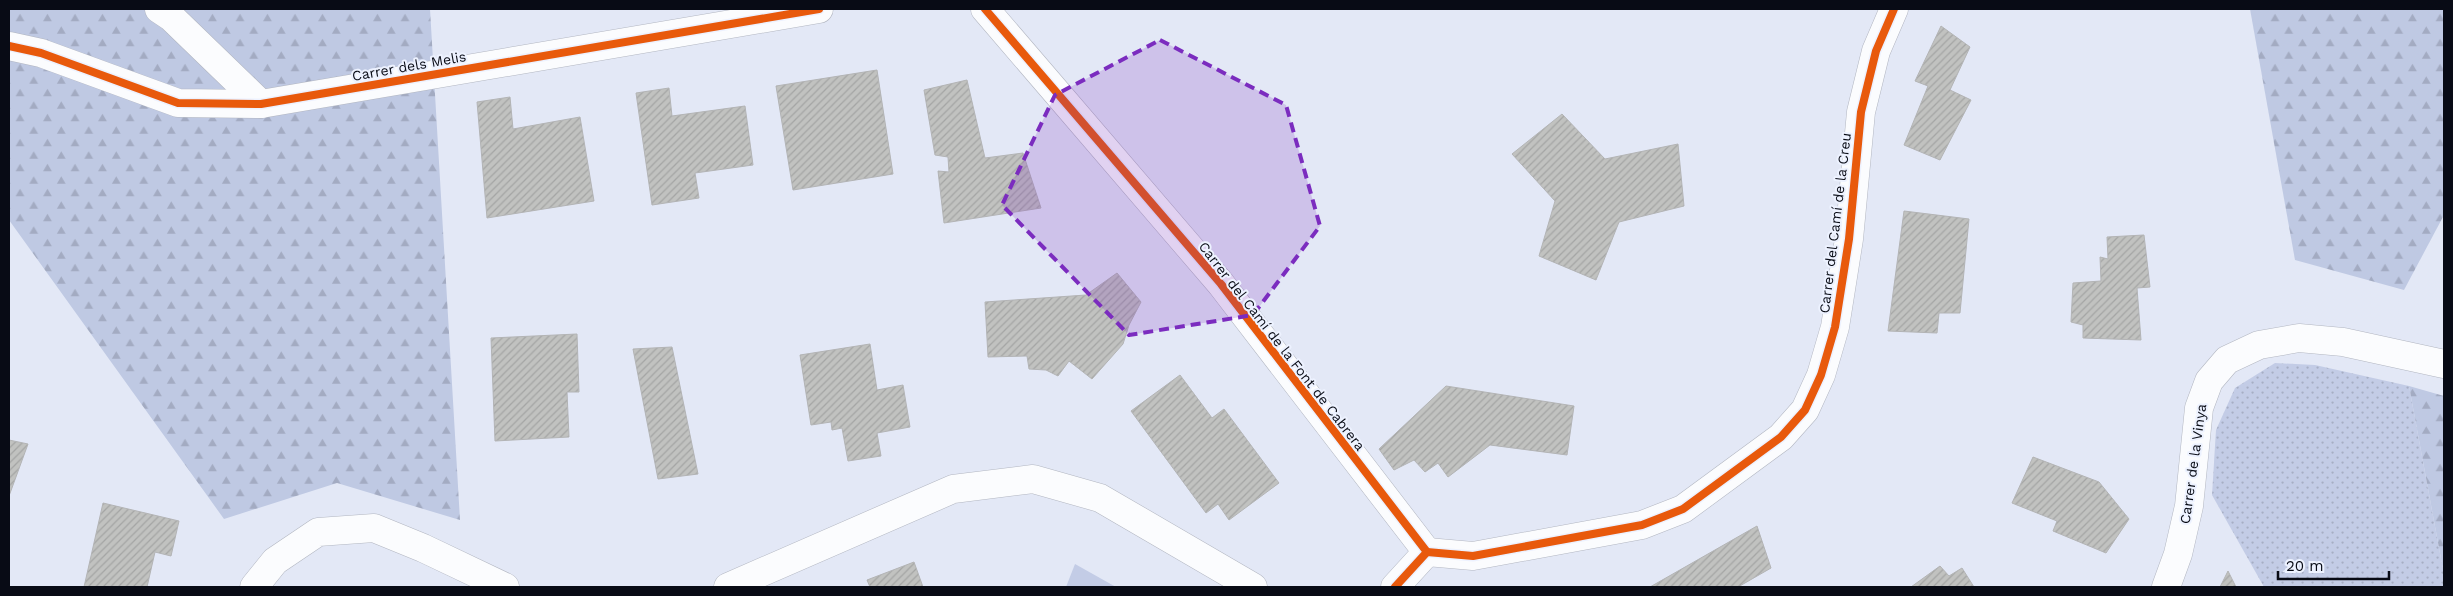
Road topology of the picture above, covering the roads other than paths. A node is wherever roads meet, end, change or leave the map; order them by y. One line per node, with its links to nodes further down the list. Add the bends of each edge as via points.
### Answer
1 (158, 9): 6 (street, via 171,17)
2 (819, 9): 6 (street, Carrer dels Melis)
3 (985, 9): 8 (street, Carrer del Camí de la Font de Cabrera, via 1221,284)
4 (1894, 9): 8 (street, Carrer del Camí de la Creu, via 1876,52 1861,112 1849,239 1835,327 1821,376 1805,410 1782,437 1684,509 1642,524 1473,556)
5 (9, 46): 6 (street, Carrer dels Melis, via 41,53 178,103)
6 (261, 104)
7 (2444, 364): 14 (street, Carrer de la Vinya, via 2343,342 2299,338 2259,345 2227,360 2209,381 2199,408 2189,506 2178,554)
8 (1427, 552): 13 (street)
9 (254, 587): 10 (street, via 275,560 318,532 374,528)
10 (505, 587)
11 (728, 587): 12 (street, via 953,490 1033,479 1100,498)
12 (1252, 587)
13 (1395, 587)
14 (2166, 587)

